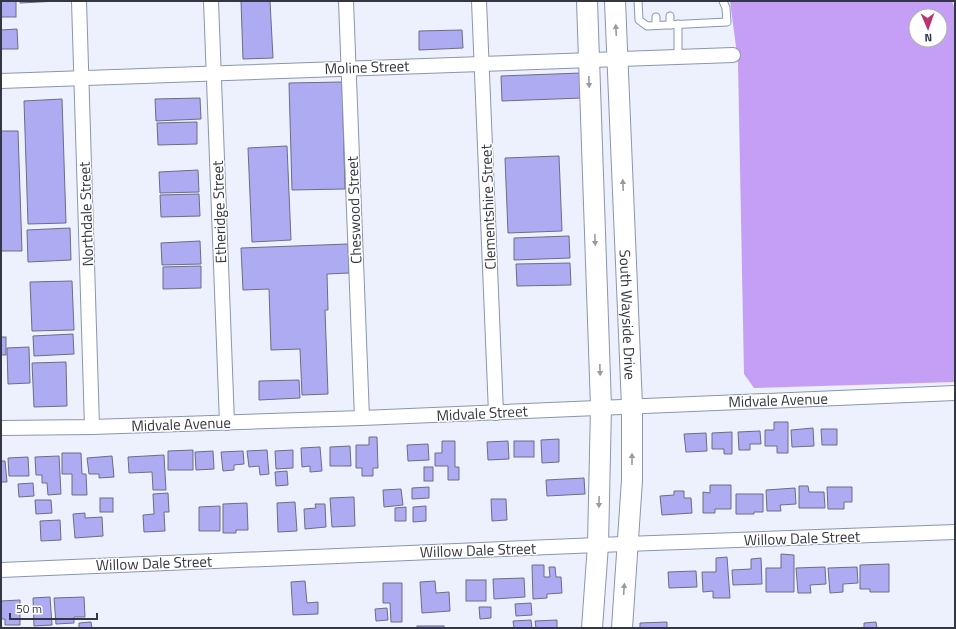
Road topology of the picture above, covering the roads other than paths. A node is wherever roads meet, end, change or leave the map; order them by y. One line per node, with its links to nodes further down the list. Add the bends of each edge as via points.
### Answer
1 (79, 1): 24 (street, Northdale Street)
2 (211, 1): 23 (street, Etheridge Street)
3 (346, 1): 22 (street, Cheswood Street)
4 (479, 1): 21 (street, Clementshire Street)
5 (587, 1): 20 (main road, South Wayside Drive)
6 (615, 1): 19 (main road, South Wayside Drive, one-way to 6)
7 (638, 1): 15 (lane, via 639,20 647,26)
8 (723, 1): 13 (lane, via 727,22)
9 (701, 15): 13 (lane)
10 (670, 16): 16 (lane)
11 (686, 16): 14 (lane)
12 (656, 17): 15 (lane)
13 (702, 23): 14 (lane)
14 (686, 24): 16 (lane)
15 (656, 25): 16 (lane)
16 (674, 25): 18 (lane)
17 (733, 55): 18 (street, Moline Street)
18 (678, 57): 19 (street, Moline Street)
19 (618, 58): 20 (street, Moline Street); 26 (main road, South Wayside Drive, one-way to 19)
20 (588, 59): 21 (street, Moline Street); 27 (main road, South Wayside Drive, one-way to 27)
21 (482, 63): 22 (street, Moline Street); 31 (street, Clementshire Street)
22 (348, 68): 23 (street, Moline Street); 32 (street, Cheswood Street)
23 (213, 73): 24 (street, Moline Street); 33 (street, Etheridge Street)
24 (82, 78): 25 (street, Moline Street); 34 (street, Northdale Street)
25 (1, 81)
26 (624, 214): 27 (main road); 29 (main road, South Wayside Drive)
27 (594, 215): 30 (main road, South Wayside Drive, one-way to 30)
28 (955, 393): 29 (street, Midvale Avenue)
29 (632, 406): 30 (street, Midvale Avenue); 37 (main road, South Wayside Drive, one-way to 29, via 632,480)
30 (601, 407): 31 (street, Midvale Street); 38 (main road, South Wayside Drive, one-way to 38)
31 (496, 413): 32 (street, Midvale Street)
32 (362, 418): 33 (street, Midvale Avenue)
33 (227, 423): 34 (street, Midvale Avenue)
34 (92, 427): 35 (street, Midvale Avenue)
35 (1, 428)
36 (955, 532): 37 (street, Willow Dale Street)
37 (627, 544): 38 (street, Willow Dale Street); 41 (main road, South Wayside Drive, one-way to 37)
38 (598, 545): 39 (street, Willow Dale Street); 40 (main road, South Wayside Drive)
39 (1, 570)
40 (592, 628)
41 (622, 628)

